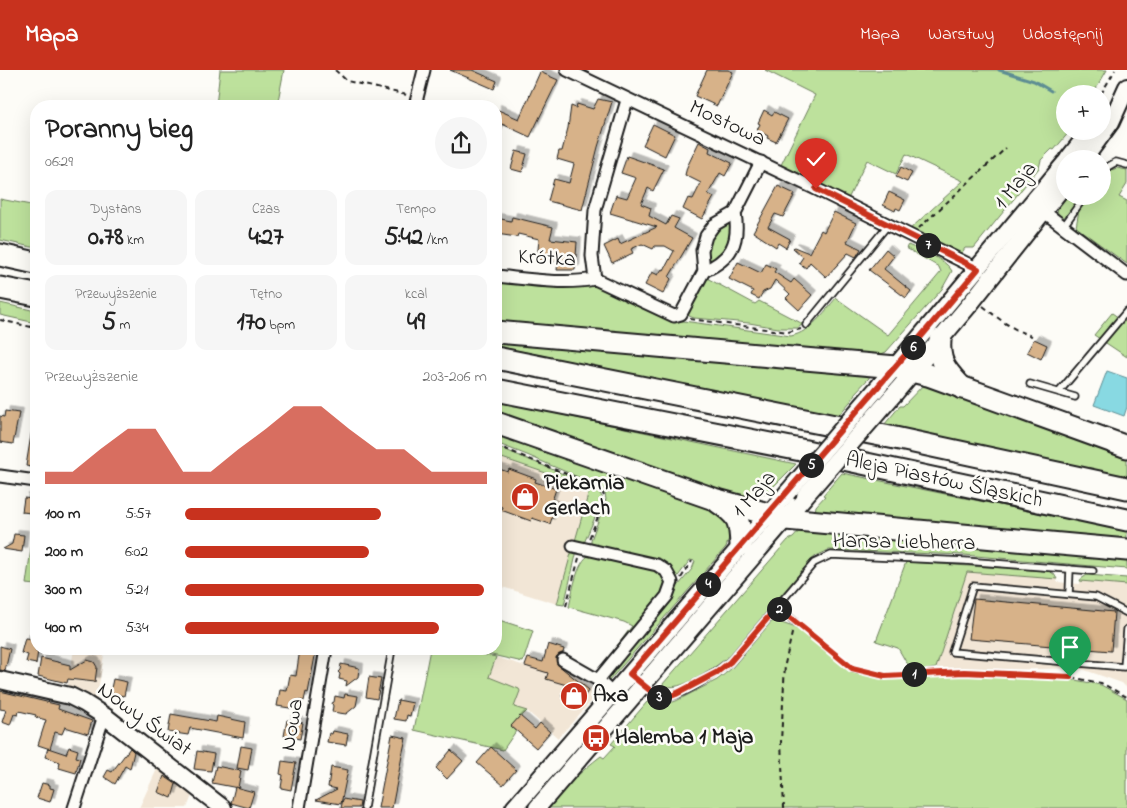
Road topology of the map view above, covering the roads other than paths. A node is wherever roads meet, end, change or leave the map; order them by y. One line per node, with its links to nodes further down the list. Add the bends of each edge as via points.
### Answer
1 (424, 70): 4 (street)
2 (566, 70): 5 (street, Mostowa)
3 (1125, 90): 6 (main road); 9 (main road, via 1111,122)
4 (416, 100)
5 (627, 100): 10 (street, Mostowa); 26 (street, via 595,210 592,256)
6 (1111, 106)
7 (1083, 140): 8 (main road, 1 Maja)
8 (1075, 150)
9 (1091, 150)
10 (761, 162): 17 (street); 18 (street, Mostowa)
11 (1111, 165): 12 (lane, via 1116,162)
12 (1127, 165)
13 (1056, 178): 16 (main road, 1 Maja)
14 (1056, 192): 16 (main road, 1 Maja)
15 (1079, 205): 19 (lane)
16 (1038, 207): 19 (street); 22 (main road, 1 Maja); 32 (main road, 1 Maja)
17 (735, 213): 23 (street, via 714,225 706,236 702,250); 23 (street, via 738,230 734,245 720,263)
18 (888, 225): 22 (street, Mostowa); 30 (lane)
19 (1063, 227): 24 (street)
20 (0, 255): 21 (highway)
21 (30, 262)
22 (978, 269): 34 (main road, 1 Maja)
23 (704, 271): 26 (street, via 681,314 674,316)
24 (1127, 275)
25 (502, 277): 26 (street, Krótka, via 535,280)
26 (596, 279)
27 (0, 288): 28 (highway)
28 (30, 294)
29 (1127, 311): 38 (lane)
30 (806, 325)
31 (502, 333): 34 (highway)
32 (940, 340): 34 (main road, 1 Maja); 36 (highway, via 939,353 944,366)
33 (502, 359): 44 (highway, Aleja Piastów Śląskich)
34 (905, 369): 36 (highway); 46 (main road, 1 Maja, bridge, via 895,393 805,496); 46 (main road, 1 Maja, bridge, via 880,385 787,493)
35 (1030, 384): 38 (lane)
36 (962, 388): 41 (highway)
37 (502, 391): 47 (highway, Aleja Piastów Śląskich, via 844,459)
38 (1059, 392): 39 (lane)
39 (1075, 396)
40 (502, 425): 45 (highway)
41 (1127, 447)
42 (0, 476): 43 (street)
43 (30, 480)
44 (1127, 488)
45 (714, 499): 46 (highway); 48 (highway, via 732,511 739,522)
46 (777, 517): 48 (main road, 1 Maja); 50 (highway); 61 (main road, 1 Maja)
47 (1127, 520)
48 (741, 545): 61 (main road, 1 Maja)
49 (579, 547): 63 (street, via 657,565 666,571 672,582 668,596)
50 (1127, 550)
51 (1070, 569): 52 (lane, Hansa Liebherra); 53 (lane); 54 (lane, Hansa Liebherra, via 965,560 830,555 814,563)
52 (1093, 571)
53 (1068, 594): 55 (lane, via 1096,597); 57 (lane, via 973,586 952,652 1124,667)
54 (777, 607): 56 (lane); 61 (lane, Hansa Liebherra, via 730,662 694,686 666,698 658,697)
55 (1127, 613)
56 (794, 621)
57 (1127, 629)
58 (325, 655): 68 (street, Nowa)
59 (391, 655): 69 (lane)
60 (563, 660): 63 (street)
61 (636, 679): 64 (main road, 1 Maja); 71 (main road, 1 Maja)
62 (0, 680): 65 (main road, Nowy Świat, via 70,696)
63 (598, 680): 64 (street)
64 (613, 694): 70 (main road, 1 Maja)
65 (106, 717): 66 (street); 67 (main road, Nowy Świat)
66 (74, 808)
67 (224, 808)
68 (299, 808)
69 (364, 808)
70 (514, 808)
71 (537, 808)

